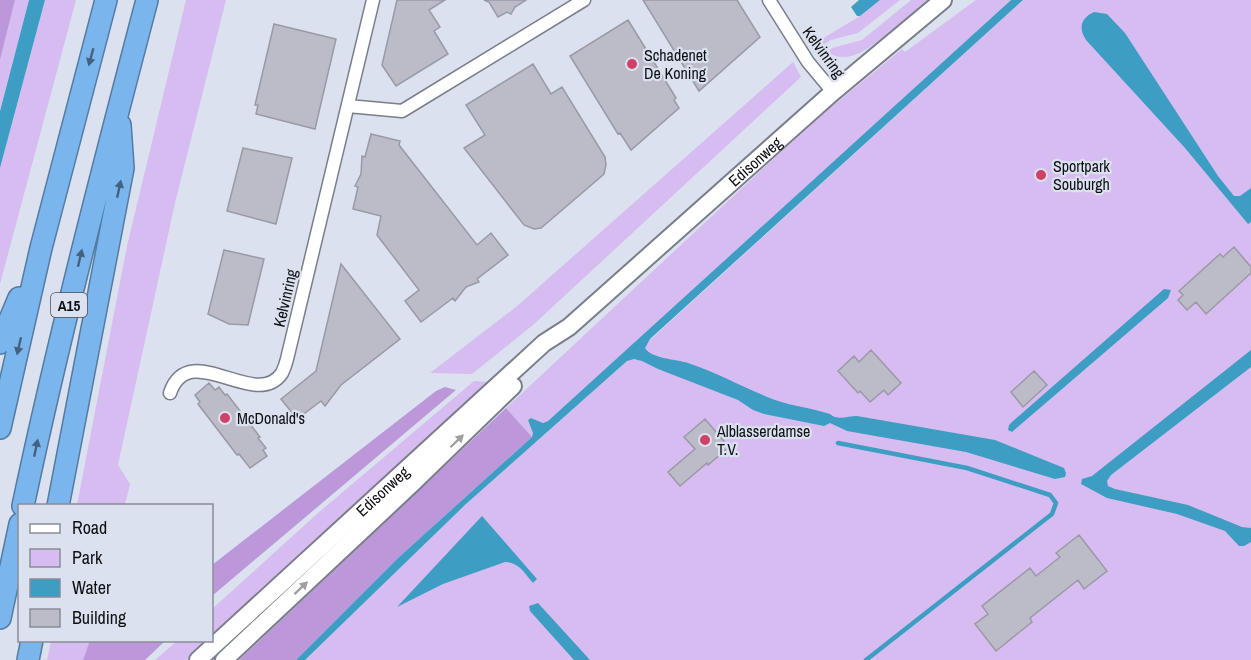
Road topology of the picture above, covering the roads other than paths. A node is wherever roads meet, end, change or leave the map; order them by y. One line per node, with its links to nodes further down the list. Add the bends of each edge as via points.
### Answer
1 (105, 0): 10 (highway, A15, one-way to 10)
2 (147, 0): 8 (highway, A15)
3 (373, 0): 9 (street, Kelvinring)
4 (584, 0): 9 (street, via 402,111)
5 (769, 0): 7 (street, Kelvinring)
6 (944, 0): 7 (street, Edisonweg)
7 (832, 93): 11 (street, Edisonweg)
8 (119, 106): 15 (highway, A15, one-way to 8); 16 (highway, A15, one-way to 8, via 123,168)
9 (348, 106): 13 (street, Kelvinring, via 281,374 266,384 255,385 197,370 179,378)
10 (41, 248): 12 (highway, A15); 14 (highway, A15, one-way to 14)
11 (569, 327): 21 (street, Edisonweg, via 544,343); 22 (street, Edisonweg, one-way to 11, via 552,349)
12 (0, 343)
13 (170, 393)
14 (0, 428)
15 (23, 504)
16 (58, 504)
17 (18, 533): 18 (highway)
18 (0, 618)
19 (32, 642): 20 (highway)
20 (28, 660)
21 (198, 660)
22 (224, 660)

